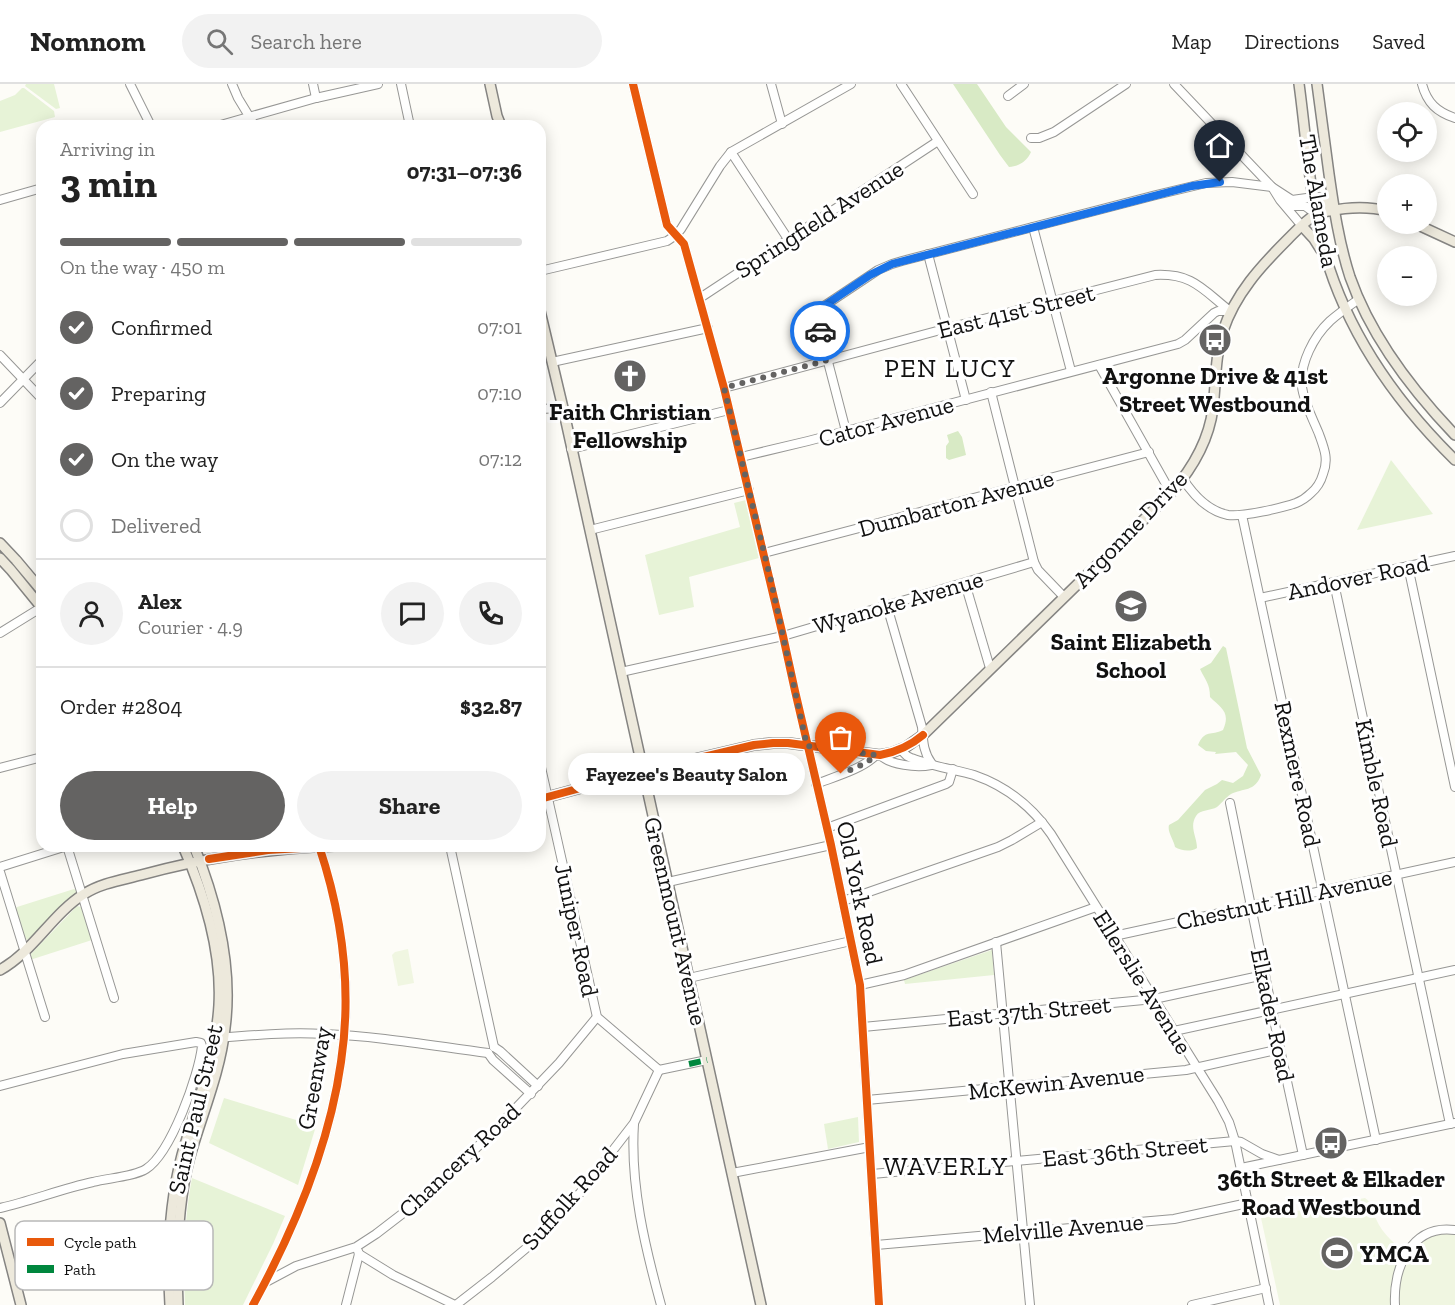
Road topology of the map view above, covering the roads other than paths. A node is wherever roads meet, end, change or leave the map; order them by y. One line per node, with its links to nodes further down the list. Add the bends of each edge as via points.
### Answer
1 (130, 84): 21 (street)
2 (232, 84): 19 (street)
3 (313, 84): 18 (street)
4 (378, 84): 18 (street)
5 (400, 84): 24 (street)
6 (490, 84): 25 (main road)
7 (633, 84): 42 (street, Old York Road, via 664,216 668,228)
8 (771, 84): 26 (street)
9 (851, 84): 26 (street)
10 (901, 84): 28 (street)
11 (1024, 84): 17 (street)
12 (1126, 84): 27 (street, via 1054,132)
13 (1174, 84): 30 (street)
14 (1299, 84): 33 (main road, The Alameda)
15 (1317, 84): 37 (main road, The Alameda)
16 (1422, 84): 20 (street, via 1436,109)
17 (1008, 96)
18 (316, 98): 19 (street)
19 (249, 116): 22 (street); 23 (street)
20 (1455, 118)
21 (148, 120)
22 (236, 120)
23 (251, 120)
24 (409, 120)
25 (496, 120)
26 (782, 123): 29 (street)
27 (1032, 138)
28 (938, 141): 32 (street); 43 (street, Springfield Avenue)
29 (731, 152): 42 (street); 43 (street)
30 (1272, 187): 33 (street, via 1292,200); 35 (street); 40 (street, via 1220,182 1192,186)
31 (36, 190): 34 (street)
32 (973, 194)
33 (1314, 196): 37 (main road, via 1324,199); 38 (main road, The Alameda)
34 (0, 200)
35 (1280, 200): 38 (street, via 1305,206); 39 (street)
36 (1377, 209): 37 (main road, Argonne Drive)
37 (1334, 210): 38 (main road, Argonne Drive); 49 (main road, The Alameda, via 1346,264)
38 (1316, 214): 39 (main road, Argonne Drive); 46 (main road, The Alameda)
39 (1302, 226): 46 (main road); 52 (main road, Argonne Drive, via 1259,269)
40 (1033, 227): 45 (street); 50 (street)
41 (1437, 234): 44 (main road)
42 (676, 235): 47 (street, via 667,241); 48 (street, Old York Road, via 684,244)
43 (788, 239): 48 (street, Springfield Avenue)
44 (1455, 242)
45 (928, 254): 54 (street); 57 (street, via 884,267 815,312)
46 (1327, 260): 51 (main road, The Alameda)
47 (546, 270)
48 (700, 298): 53 (street, Old York Road)
49 (1359, 299): 51 (street); 72 (main road, The Alameda, via 1392,358)
50 (1053, 302): 52 (street, East 41st Street, via 1165,275 1197,283); 54 (street, East 41st Street); 61 (street)
51 (1345, 309): 76 (main road, The Alameda, via 1390,385); 81 (street, via 1319,333 1302,376 1303,392 1326,453 1321,478 1312,493 1296,503)
52 (1230, 311): 59 (street, Cator Avenue, via 1214,313 1178,344); 77 (main road, Argonne Drive, via 1218,353 1210,426)
53 (708, 328): 58 (street); 63 (street, Old York Road)
54 (948, 328): 57 (street, East 41st Street); 66 (street)
55 (546, 336): 58 (main road, Greenmount Avenue)
56 (0, 355): 62 (street)
57 (828, 360): 63 (street, East 41st Street); 71 (street)
58 (552, 362): 68 (main road, Greenmount Avenue)
59 (1099, 365): 61 (street, Cator Avenue); 74 (street)
60 (36, 366): 62 (street)
61 (1071, 371): 65 (street, Cator Avenue)
62 (24, 379): 64 (street); 67 (street)
63 (724, 388): 70 (street, Old York Road)
64 (36, 392)
65 (991, 392): 66 (street, Cator Avenue); 78 (street)
66 (966, 400): 71 (street, Cator Avenue)
67 (0, 403)
68 (563, 408): 69 (street); 73 (main road, Greenmount Avenue)
69 (546, 409)
70 (729, 410): 73 (street); 75 (street, Old York Road)
71 (846, 431): 75 (street, Cator Avenue)
72 (1455, 435)
73 (571, 449): 82 (main road, Greenmount Avenue)
74 (1149, 452): 78 (street, Dumbarton Avenue); 80 (street)
75 (741, 458): 79 (street, Old York Road)
76 (1455, 460)
77 (1183, 479): 80 (main road, Argonne Drive); 81 (street, via 1209,507)
78 (1015, 487): 84 (street, Dumbarton Avenue); 87 (street)
79 (749, 490): 82 (street); 84 (street, Old York Road)
80 (1171, 493): 92 (main road, Argonne Drive)
81 (1242, 515): 93 (street, Rexmere Road)
82 (590, 530): 100 (main road, Greenmount Avenue)
83 (0, 543): 91 (main road)
84 (764, 553): 98 (street, Old York Road)
85 (1455, 556): 88 (street, Andover Road)
86 (0, 558): 94 (main road)
87 (1034, 562): 89 (street, Wyanoke Avenue); 92 (street)
88 (1408, 566): 90 (street, Andover Road); 111 (street)
89 (965, 583): 95 (street, Wyanoke Avenue); 99 (street)
90 (1334, 583): 93 (street, Andover Road); 129 (street, Kimble Road)
91 (36, 584)
92 (1064, 597): 99 (main road, Argonne Drive)
93 (1260, 598): 131 (street, Rexmere Road)
94 (36, 600)
95 (887, 606): 98 (street, Wyanoke Avenue); 101 (street)
96 (36, 611): 97 (street)
97 (0, 633)
98 (783, 636): 100 (street, Wyanoke Avenue); 102 (street, Old York Road)
99 (990, 668): 101 (main road, Argonne Drive)
100 (621, 672): 109 (main road, Greenmount Avenue)
101 (923, 735): 103 (main road, Argonne Drive); 106 (street, via 926,754)
102 (807, 746): 104 (main road); 109 (main road, via 763,744); 110 (street, Old York Road)
103 (901, 750): 104 (main road, Argonne Drive); 106 (street, Ellerslie Avenue)
104 (878, 755): 106 (street, via 893,762); 110 (street)
105 (36, 759): 107 (street)
106 (933, 765): 108 (street, Ellerslie Avenue)
107 (0, 768)
108 (953, 769): 115 (street, Ellerslie Avenue, via 1006,790); 116 (street, via 946,784)
109 (643, 771): 112 (main road); 130 (main road, Greenmount Avenue)
110 (816, 784): 116 (street, Old York Road)
111 (1455, 787)
112 (546, 797)
113 (1230, 803): 134 (street, Elkader Road)
114 (546, 806): 152 (street, Juniper Road)
115 (1042, 822): 133 (street, via 998,847); 135 (street, Ellerslie Avenue)
116 (827, 828): 117 (street, Old York Road)
117 (831, 845): 130 (street); 133 (street, Old York Road)
118 (48, 852): 127 (street)
119 (69, 852): 132 (street)
120 (188, 852): 125 (main road, Saint Paul Street)
121 (194, 852): 125 (main road, Saint Paul Street)
122 (248, 852): 125 (main road)
123 (321, 852): 155 (street, Greenway, via 341,939)
124 (451, 852): 158 (street)
125 (195, 862): 132 (main road); 156 (main road, Saint Paul Street, via 215,947)
126 (1455, 862): 129 (street, Chestnut Hill Avenue)
127 (0, 867)
128 (0, 872): 139 (street)
129 (1397, 875): 131 (street, Chestnut Hill Avenue); 144 (street, Kimble Road)
130 (668, 882): 143 (main road, Greenmount Avenue)
131 (1323, 891): 134 (street, Chestnut Hill Avenue); 146 (street, Rexmere Road)
132 (82, 895): 139 (main road); 147 (street)
133 (843, 901): 137 (street, Old York Road)
134 (1250, 906): 136 (street, Chestnut Hill Avenue); 142 (street, Elkader Road)
135 (1096, 907): 136 (street, Ellerslie Avenue); 138 (street)
136 (1114, 936): 148 (street, Ellerslie Avenue)
137 (851, 941): 143 (street); 145 (street, Old York Road)
138 (996, 942): 145 (street, via 904,975); 150 (street)
139 (25, 952): 140 (main road); 151 (street)
140 (0, 970)
141 (1455, 970): 144 (street)
142 (1264, 975): 148 (street, East 37th Street); 149 (street, Elkader Road)
143 (689, 978): 159 (main road, Greenmount Avenue)
144 (1419, 978): 146 (street); 168 (street, Kimble Road)
145 (860, 985): 153 (street, Old York Road)
146 (1345, 994): 149 (street); 169 (street, Rexmere Road)
147 (114, 998)
148 (1154, 999): 150 (street, East 37th Street); 154 (street, Ellerslie Avenue)
149 (1272, 1010): 154 (street); 157 (street, Elkader Road)
150 (1004, 1014): 153 (street, East 37th Street); 164 (street)
151 (45, 1017)
152 (597, 1017): 161 (street, Juniper Road); 163 (street, Chancery Road)
153 (862, 1026): 166 (street, Old York Road)
154 (1174, 1031): 160 (street, Ellerslie Avenue)
155 (344, 1035): 156 (street, via 294,1033); 158 (street); 187 (street, Greenway, via 329,1121)
156 (219, 1038): 180 (main road, Saint Paul Street, via 182,1156); 181 (main road, Saint Paul Street, via 211,1091 185,1179)
157 (1280, 1049): 160 (street, McKewin Avenue); 172 (street, Elkader Road)
158 (491, 1050): 163 (street, via 500,1051); 165 (street, via 493,1059)
159 (707, 1060): 161 (street); 176 (main road, Greenmount Avenue)
160 (1197, 1067): 164 (street, McKewin Avenue); 170 (street, Ellerslie Avenue, via 1224,1112)
161 (659, 1070): 167 (street, Suffolk Road)
162 (0, 1086): 179 (street, via 123,1054 196,1042 202,1047 186,1101 165,1147 152,1164 141,1172 75,1186)
163 (538, 1086): 165 (street, Chancery Road)
164 (1009, 1087): 166 (street, McKewin Avenue); 174 (street)
165 (531, 1094): 186 (street, Chancery Road, via 453,1170)
166 (867, 1100): 171 (street, Old York Road)
167 (634, 1123): 200 (street, Suffolk Road, via 552,1224); 201 (street, via 636,1191)
168 (1452, 1124): 169 (street, East 36th Street)
169 (1376, 1140): 172 (street, East 36th Street)
170 (1235, 1141): 173 (street); 174 (street, East 36th Street); 175 (street, Ellerslie Avenue)
171 (870, 1147): 176 (street); 177 (street, Old York Road)
172 (1303, 1155): 173 (street, East 36th Street)
173 (1280, 1160): 175 (street, East 36th Street)
174 (1016, 1161): 177 (street, East 36th Street); 184 (street)
175 (1241, 1168): 178 (street, Ellerslie Avenue)
176 (732, 1173): 202 (main road, Greenmount Avenue)
177 (872, 1174): 185 (street, Old York Road)
178 (1248, 1203): 184 (street, Melville Avenue, via 1174,1219); 191 (street, Ellerslie Avenue)
179 (0, 1209)
180 (172, 1221)
181 (180, 1221)
182 (0, 1223): 189 (main road)
183 (1455, 1230): 207 (street, via 1428,1234 1408,1249 1397,1281)
184 (1024, 1232): 185 (street, Melville Avenue); 204 (street)
185 (876, 1245): 203 (street, Old York Road)
186 (358, 1250): 188 (street, Chancery Road); 199 (street); 200 (street, via 393,1275)
187 (279, 1256): 188 (street); 190 (street, Greenway)
188 (296, 1266): 190 (street, Chancery Road)
189 (15, 1282)
190 (266, 1282): 198 (street, Greenway)
191 (1266, 1288): 205 (street); 206 (street, Ellerslie Avenue)
192 (17, 1290): 195 (main road)
193 (170, 1290): 196 (main road, Saint Paul Street)
194 (178, 1290): 197 (main road, Saint Paul Street)
195 (21, 1305)
196 (170, 1305)
197 (178, 1305)
198 (253, 1305)
199 (346, 1305)
200 (455, 1305)
201 (661, 1305)
202 (761, 1305)
203 (879, 1305)
204 (1030, 1305)
205 (1192, 1305)
206 (1269, 1305)
207 (1395, 1305)

